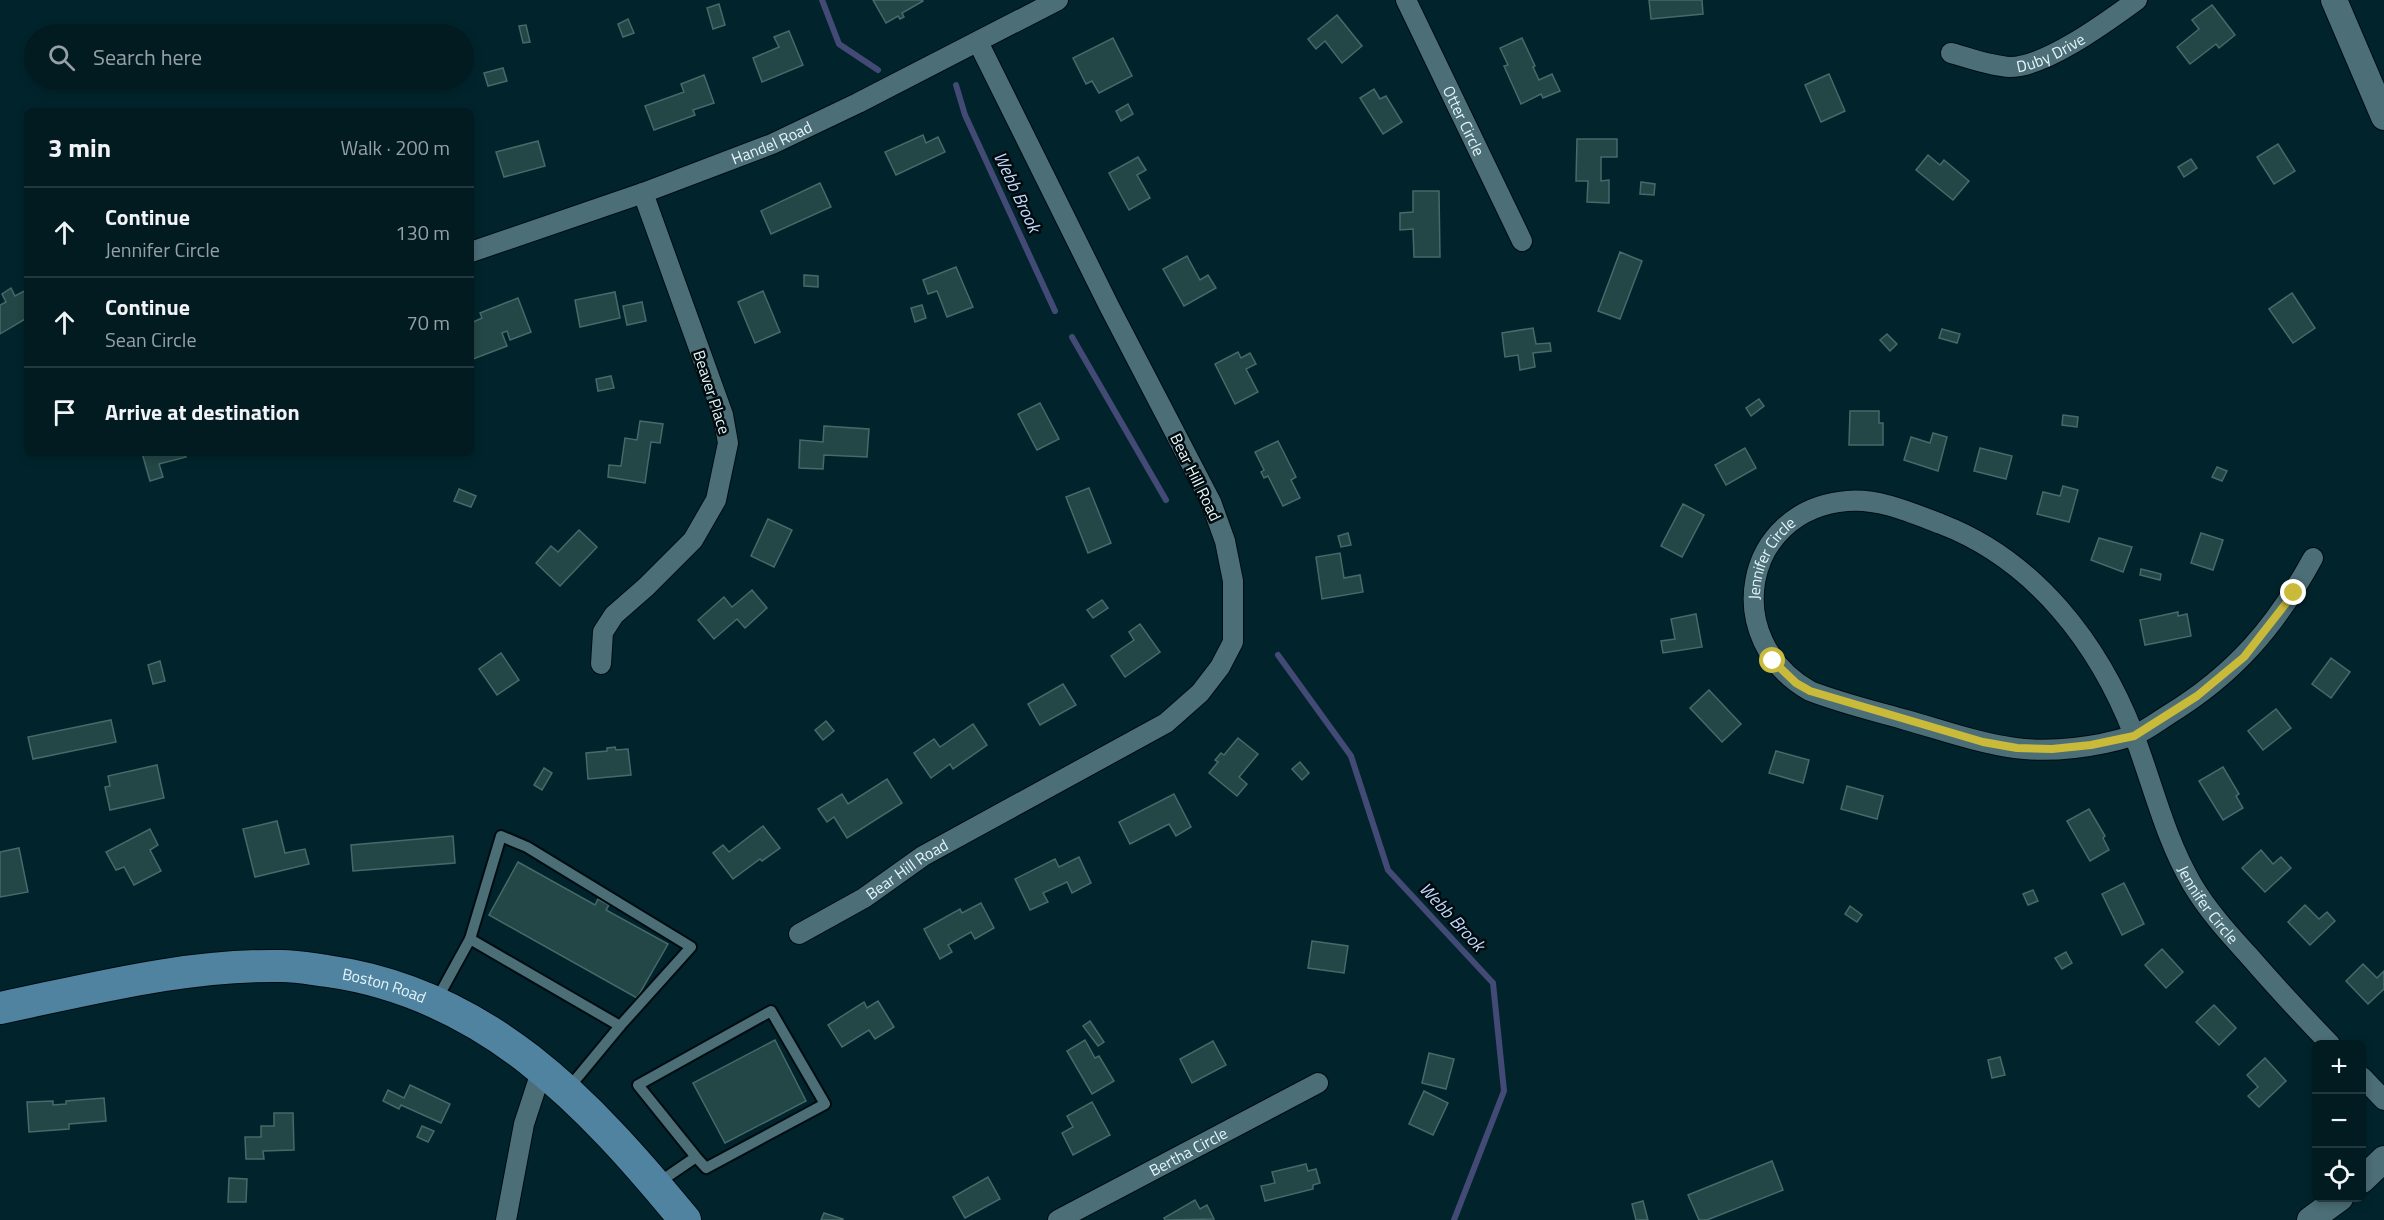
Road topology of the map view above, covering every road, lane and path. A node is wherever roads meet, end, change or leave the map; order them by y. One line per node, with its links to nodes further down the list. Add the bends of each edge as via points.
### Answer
1 (1058, 0): 5 (street, Handel Road)
2 (1406, 0): 9 (street, Otter Circle)
3 (2137, 0): 6 (street, Duby Drive, via 2095,30 2030,63 1997,65)
4 (2334, 0): 7 (street)
5 (978, 42): 8 (street, Handel Road, via 772,144); 14 (street, Bear Hill Road, via 1211,502 1225,541 1233,581 1233,642 1200,693 1166,723 923,856 864,898)
6 (1951, 53)
7 (2384, 117)
8 (642, 193): 10 (street, Handel Road); 12 (street, Beaver Place, via 723,415 728,443 716,500 693,540 614,615 603,632)
9 (1522, 242)
10 (474, 251)
11 (2313, 558): 13 (street, via 2294,593 2244,657 2197,696)
12 (601, 664)
13 (2134, 736): 13 (street, Jennifer Circle, via 2092,650 2061,609 2015,566 1950,528 1881,504 1834,502 1792,521 1763,557 1753,594 1758,633 1778,667 1810,691 1983,742 2017,748 2052,749); 19 (street, Jennifer Circle, via 2175,854 2193,886 2218,921)
14 (799, 934)
15 (470, 939): 16 (lane); 18 (lane); 18 (lane, via 501,836 527,847 691,946)
16 (436, 1002): 17 (main road, Boston Road, via 391,984 283,966 162,975); 20 (main road, Boston Road, via 470,1018)
17 (0, 1008)
18 (620, 1026): 23 (lane)
19 (2326, 1040)
20 (542, 1069): 23 (main road, Boston Road); 30 (street, via 524,1124)
21 (2366, 1082): 24 (street)
22 (1318, 1083): 32 (street, Bertha Circle)
23 (567, 1090): 28 (main road, Boston Road)
24 (2384, 1100)
25 (696, 1157): 25 (lane, via 638,1085 771,1011 825,1104 706,1167); 28 (lane)
26 (2384, 1159): 27 (street)
27 (2366, 1175)
28 (656, 1185): 31 (main road, Boston Road)
29 (2333, 1202): 33 (street)
30 (506, 1220)
31 (685, 1220)
32 (1058, 1220)
33 (2310, 1220)

